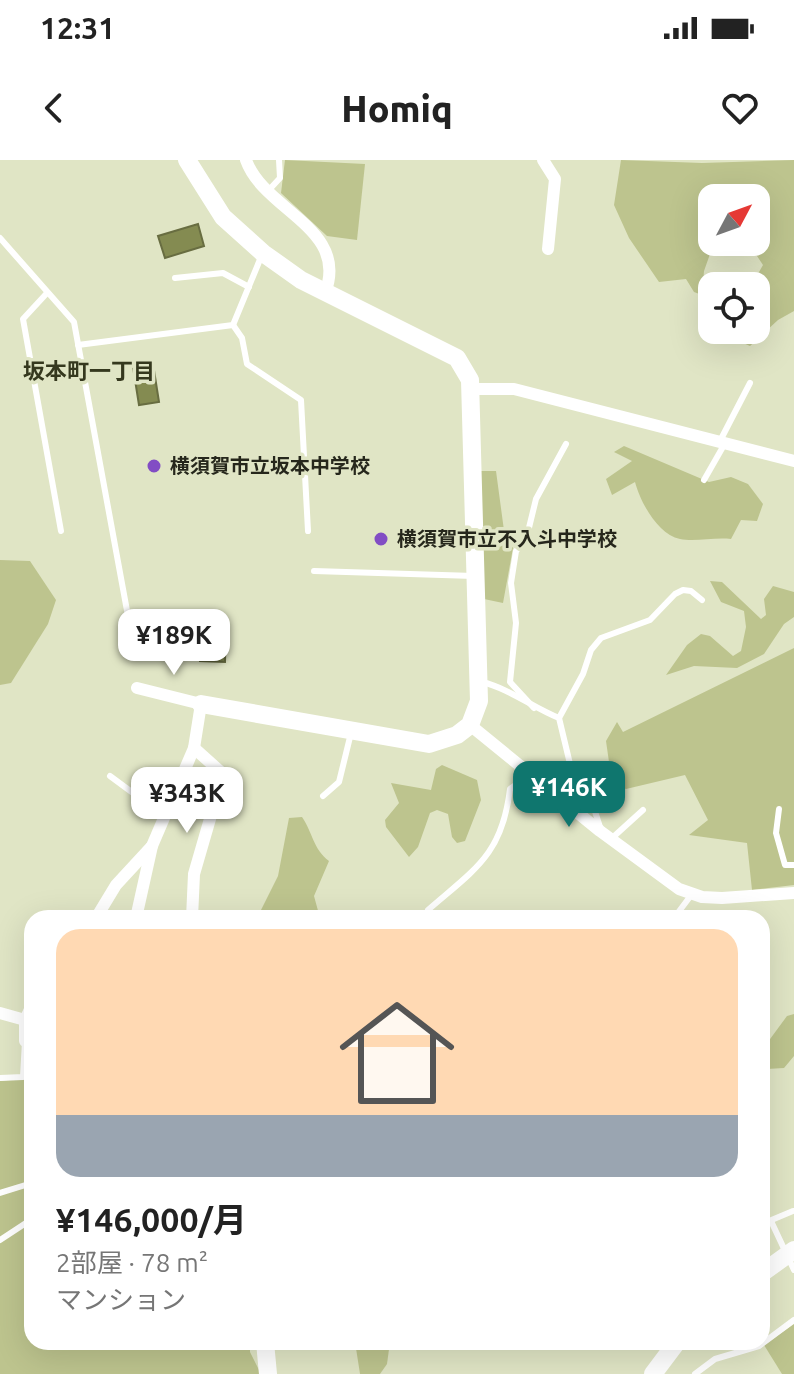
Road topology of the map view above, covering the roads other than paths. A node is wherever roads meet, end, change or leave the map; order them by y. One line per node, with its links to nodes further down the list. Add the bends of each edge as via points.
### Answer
1 (187, 160): 8 (street, via 223,217)
2 (246, 160): 5 (street)
3 (279, 160): 5 (lane, via 280,178)
4 (543, 160): 7 (street, via 555,179)
5 (267, 192): 12 (street, via 322,241 331,275)
6 (0, 238): 11 (lane)
7 (548, 249)
8 (263, 253): 10 (lane); 12 (street)
9 (175, 278): 10 (lane, via 223,273)
10 (249, 287): 13 (lane)
11 (47, 293): 14 (lane, via 74,322); 21 (lane, via 23,319)
12 (325, 293): 16 (street, via 457,358 466,368)
13 (233, 325): 14 (lane); 22 (lane, via 242,338 247,364 301,400)
14 (78, 345): 26 (lane)
15 (750, 383): 18 (lane)
16 (470, 389): 18 (street, via 514,389); 24 (street)
17 (566, 444): 30 (lane, via 536,499 526,540 513,563 516,623 510,682)
18 (721, 445): 19 (street); 20 (lane)
19 (794, 461)
20 (704, 480)
21 (61, 531)
22 (308, 531)
23 (314, 571): 24 (lane)
24 (476, 576): 27 (street)
25 (702, 600): 31 (lane, via 683,590 650,620 601,638)
26 (130, 627)
27 (479, 681): 30 (lane, via 505,688); 32 (street, via 477,711)
28 (137, 688): 29 (street)
29 (201, 704): 33 (street); 34 (street)
30 (534, 708): 31 (lane)
31 (559, 718): 41 (lane, via 571,768 590,796)
32 (470, 725): 33 (street, via 429,744); 35 (street)
33 (352, 730): 37 (lane, via 339,782)
34 (194, 748): 38 (street); 48 (street, via 223,774 194,874)
35 (532, 773): 41 (street); 49 (lane, via 510,789 506,818 493,849)
36 (110, 776): 38 (lane, via 133,793)
37 (323, 796)
38 (171, 801): 42 (street)
39 (779, 809): 43 (lane, via 776,833 785,865)
40 (643, 810): 41 (lane)
41 (605, 835): 45 (street)
42 (152, 846): 46 (street); 47 (street)
43 (794, 865)
44 (794, 893): 45 (street, via 722,898)
45 (692, 894): 50 (lane)
46 (101, 910)
47 (138, 910)
48 (192, 910)
49 (428, 910)
50 (680, 910)
51 (0, 1013): 52 (street)
52 (24, 1020)
53 (24, 1071): 54 (lane, via 23,1077)
54 (0, 1078)
55 (24, 1186): 56 (lane)
56 (0, 1193)
57 (793, 1211): 58 (lane)
58 (771, 1221): 61 (lane)
59 (24, 1224): 60 (lane)
60 (0, 1240)
61 (791, 1258): 62 (street)
62 (770, 1269)
63 (794, 1320): 64 (lane)
64 (770, 1338)
65 (266, 1350): 68 (street)
66 (668, 1350): 69 (street)
67 (750, 1350): 70 (lane, via 715,1359)
68 (268, 1374)
69 (653, 1374)
70 (695, 1374)

